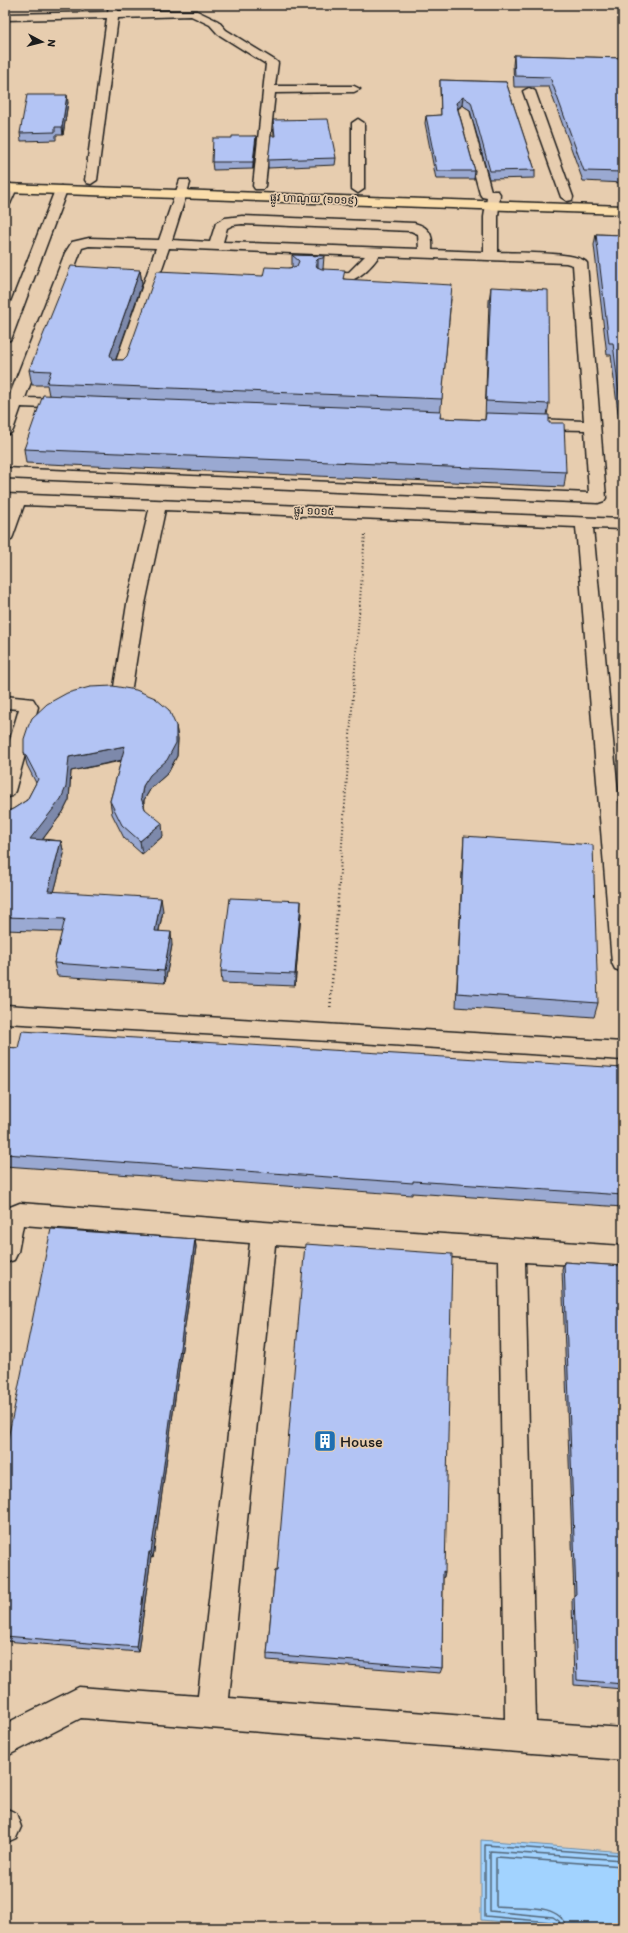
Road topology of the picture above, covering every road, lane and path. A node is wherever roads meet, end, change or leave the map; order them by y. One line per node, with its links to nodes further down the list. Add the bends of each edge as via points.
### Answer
1 (113, 10): 2 (street); 4 (street, via 193,13 214,23 222,32 272,63); 8 (street)
2 (5, 17)
3 (354, 88): 4 (street)
4 (270, 90): 10 (street)
5 (529, 91): 14 (street)
6 (464, 110): 15 (street)
7 (358, 123): 12 (street)
8 (91, 180): 9 (main road, ផ្លូវ ហាណូយ (១០១៩)); 11 (main road, ផ្លូវ ហាណូយ (១០១៩))
9 (7, 184): 13 (main road, ផ្លូវ ហាណូយ (១០១៩)); 17 (street)
10 (259, 186): 11 (main road, ផ្លូវ ហាណូយ (១០១៩)); 12 (main road, ផ្លូវ ហាណូយ (១០១៩))
11 (182, 188): 13 (main road, ផ្លូវ ហាណូយ (១០១៩)); 15 (main road, ផ្លូវ ហាណូយ (១០១៩)); 19 (street)
12 (358, 189): 15 (main road, ផ្លូវ ហាណូយ (១០១៩))
13 (61, 190): 27 (street)
14 (567, 197): 15 (main road, ផ្លូវ ហាណូយ (១០១៩)); 16 (main road, ផ្លូវ ហាណូយ (១០១៩))
15 (491, 198): 18 (main road, ផ្លូវ ហាណូយ (១០១៩)); 24 (street)
16 (623, 199)
17 (5, 201)
18 (623, 210)
19 (164, 244): 20 (street); 28 (street); 29 (street, via 89,242 77,245)
20 (215, 246): 21 (street); 23 (street, via 222,226 230,222 414,227 424,232)
21 (264, 248): 22 (street); 25 (street)
22 (375, 252): 23 (street); 26 (street, via 359,273 345,278)
23 (425, 254): 24 (street)
24 (492, 256): 32 (street, via 567,259 580,263)
25 (269, 264)
26 (323, 277)
27 (5, 337)
28 (120, 370)
29 (15, 402): 30 (street); 33 (street)
30 (86, 405)
31 (520, 423): 32 (street)
32 (591, 426): 35 (street, via 598,498)
33 (5, 430)
34 (5, 473): 35 (street)
35 (572, 497): 39 (street)
36 (11, 500): 37 (street, ផ្លូវ ១០១៥); 41 (street)
37 (158, 505): 38 (street, ផ្លូវ ១០១៥); 42 (street, via 136,604)
38 (366, 513): 39 (street, ផ្លូវ ១០១៥); 47 (path)
39 (579, 523): 40 (street, ផ្លូវ ១០១៥); 45 (street)
40 (623, 524)
41 (5, 536)
42 (122, 693)
43 (5, 702): 44 (street, via 26,703 29,707)
44 (5, 791)
45 (623, 963)
46 (5, 1014): 47 (street)
47 (329, 1032): 48 (street)
48 (623, 1051)
49 (264, 1233): 50 (street); 51 (street, via 20,1214 12,1219); 53 (street)
50 (512, 1250): 52 (street); 54 (street)
51 (5, 1252)
52 (623, 1257)
53 (212, 1712): 54 (street); 55 (street, via 79,1702)
54 (521, 1736): 56 (street)
55 (5, 1741)
56 (623, 1744)

